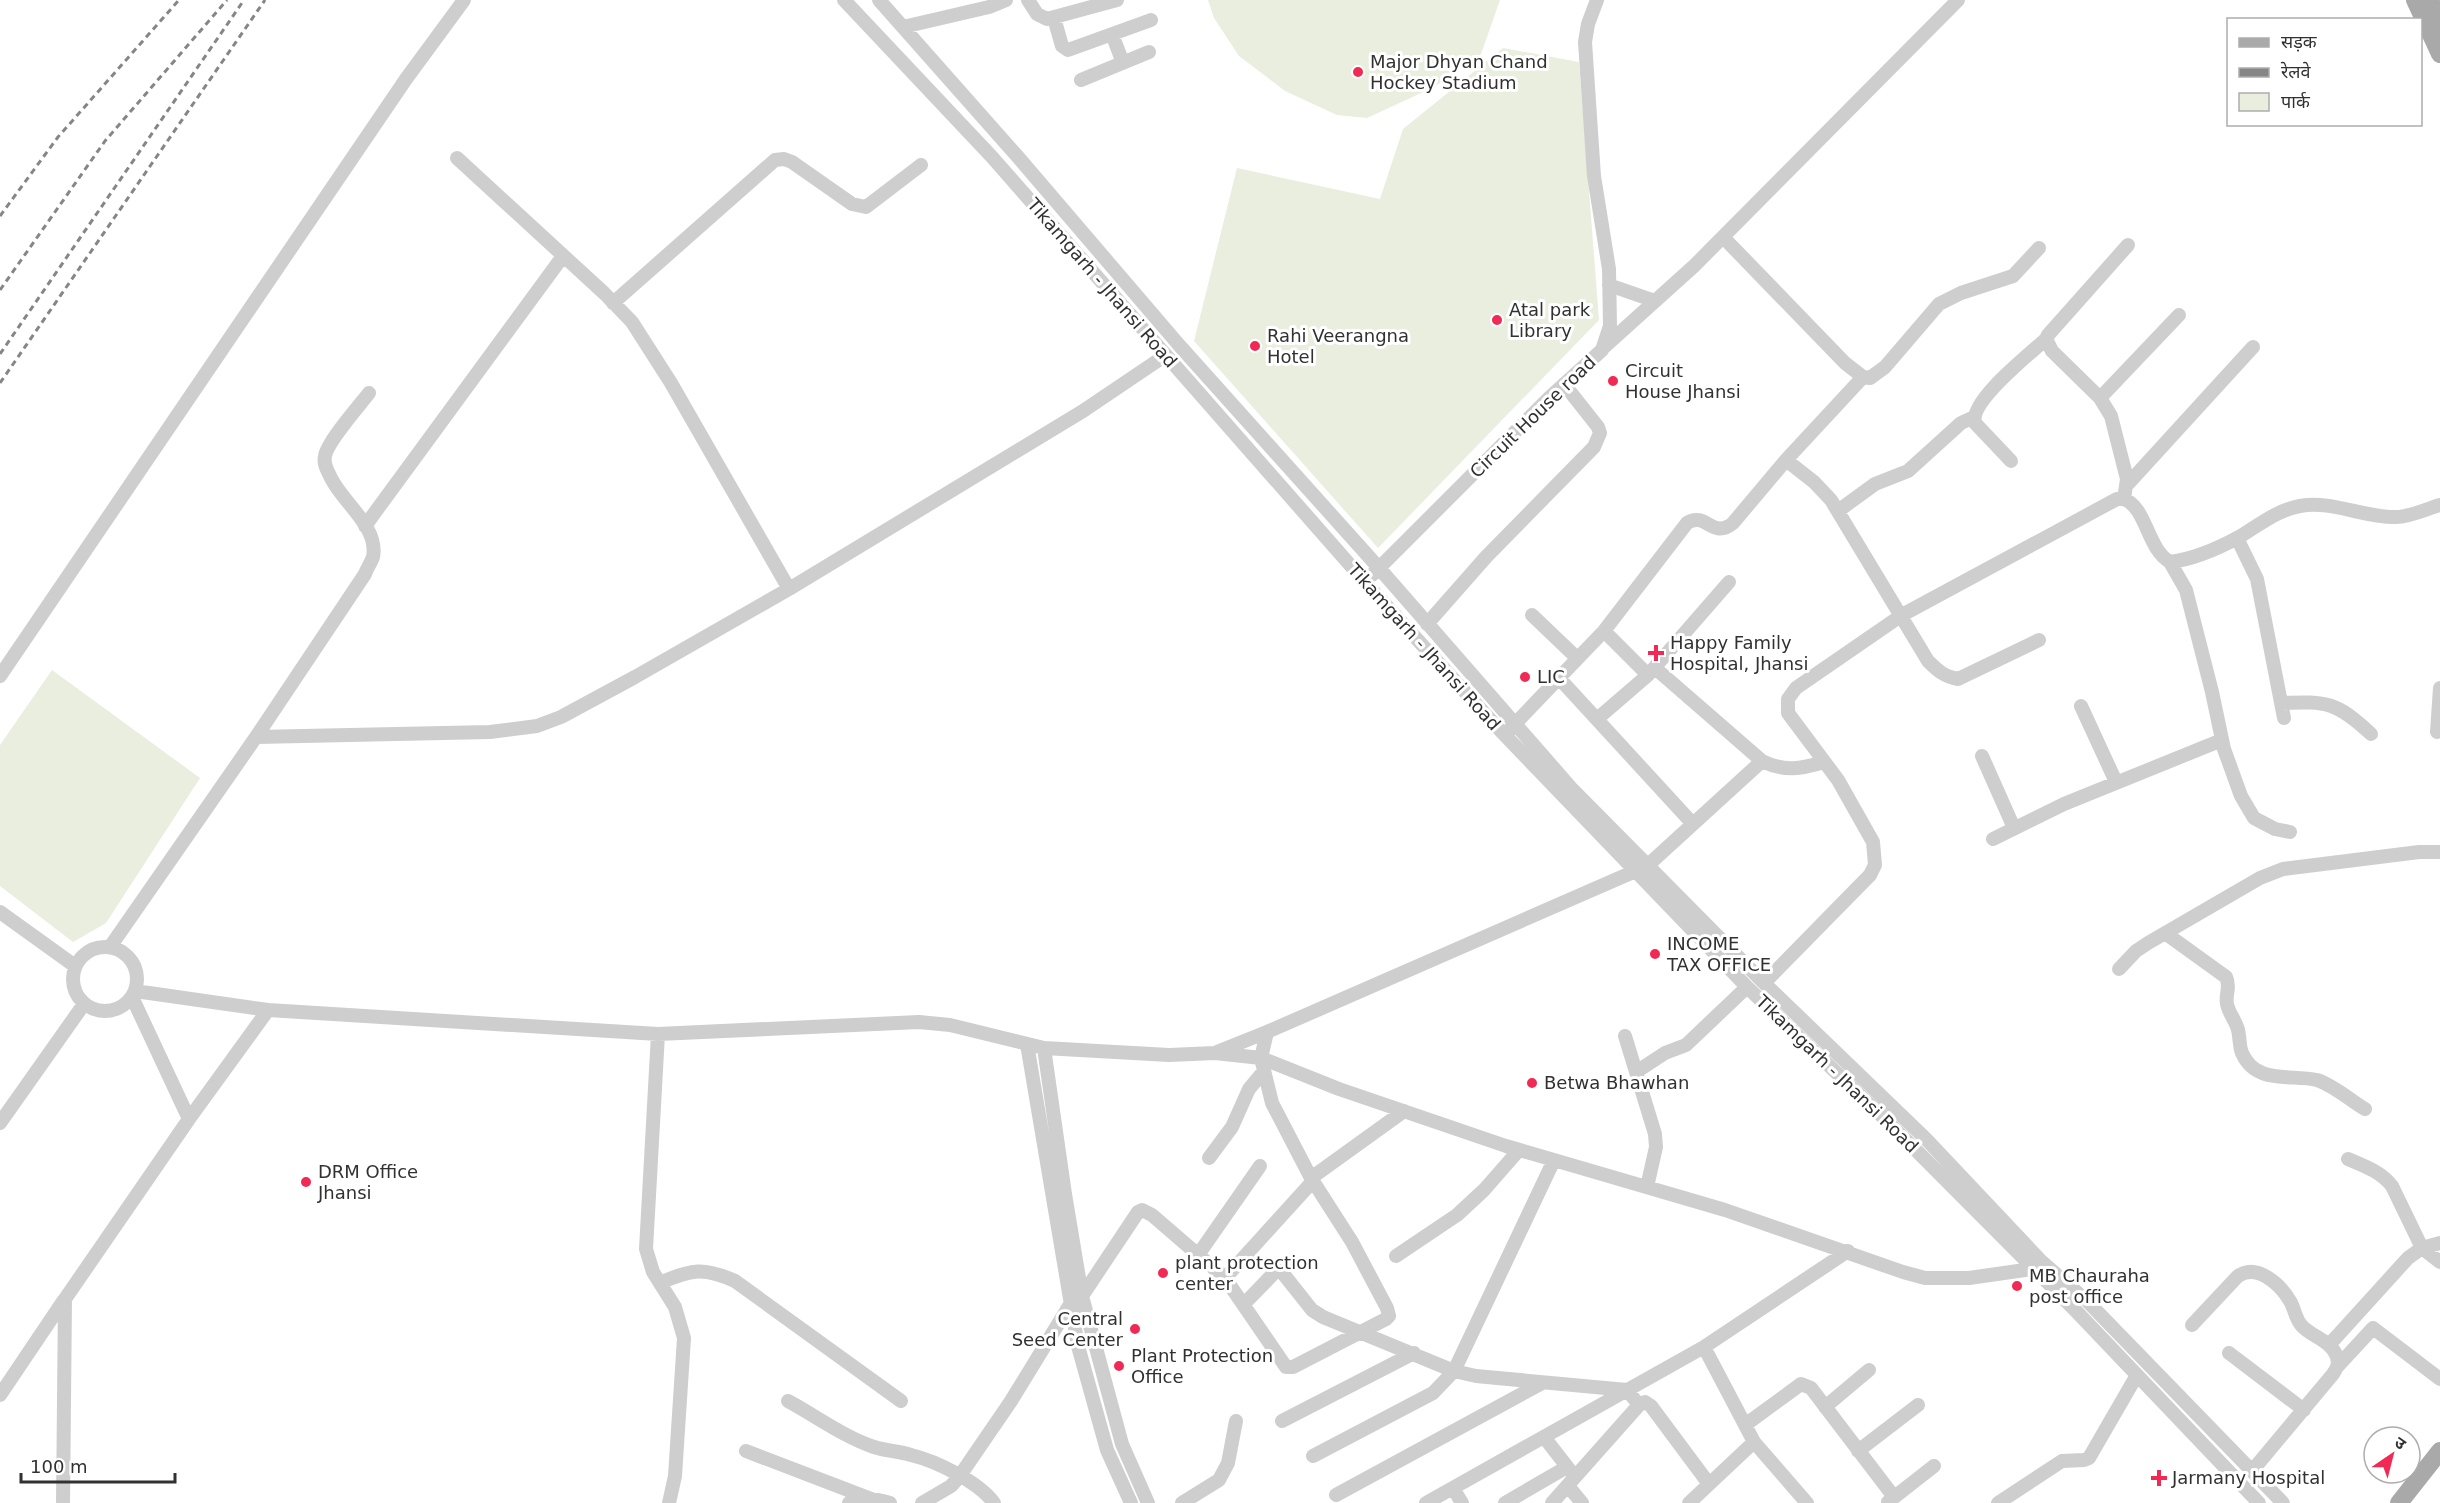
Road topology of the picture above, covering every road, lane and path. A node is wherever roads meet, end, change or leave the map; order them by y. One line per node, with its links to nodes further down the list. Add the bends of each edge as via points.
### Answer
1 (464, 0): 60 (street, via 406,79)
2 (844, 0): 27 (street, Tikamgarh - Jhansi Road, via 992,157)
3 (879, 0): 14 (street, Tikamgarh - Jhansi Road)
4 (1006, 0): 14 (street)
5 (1028, 0): 11 (street, via 1041,17)
6 (1117, 0): 11 (street)
7 (1597, 0): 28 (street, Circuit House road, via 1586,42 1594,176)
8 (1958, 0): 22 (street)
9 (2415, 0): 17 (main road)
10 (2430, 0): 13 (main road)
11 (1054, 18): 15 (street, via 1064,49)
12 (1150, 20): 15 (street)
13 (2440, 25)
14 (903, 27): 26 (street, Tikamgarh - Jhansi Road)
15 (1112, 34): 18 (street)
16 (1149, 52): 18 (street)
17 (2440, 54)
18 (1123, 63): 19 (street)
19 (1081, 80)
20 (457, 158): 25 (street)
21 (921, 165): 30 (street, via 866,207 852,204 792,162 775,160)
22 (1723, 237): 29 (street); 36 (street)
23 (2128, 245): 32 (street)
24 (2039, 248): 36 (street, via 2013,276 1939,304 1885,367 1870,378)
25 (563, 256): 30 (street); 46 (street)
26 (1117, 273): 27 (street); 49 (street, Tikamgarh - Jhansi Road)
27 (1102, 285): 35 (street, Tikamgarh - Jhansi Road)
28 (1609, 285): 29 (street); 34 (street, Circuit House road, via 1610,326)
29 (1655, 301): 34 (street)
30 (613, 303): 52 (street, via 632,322 660,366)
31 (2179, 315): 39 (street)
32 (2046, 339): 39 (street, via 2052,351); 40 (street, via 1991,391)
33 (2253, 347): 43 (street)
34 (1602, 350): 37 (street, Circuit House road)
35 (1166, 355): 50 (street, Tikamgarh - Jhansi Road); 52 (street, via 1083,411)
36 (1863, 377): 41 (street)
37 (1564, 384): 49 (street, Circuit House road); 55 (street, via 1598,428 1598,440)
38 (369, 393): 46 (street, via 325,455 334,484)
39 (2100, 398): 43 (street, via 2111,416 2125,467)
40 (1974, 417): 42 (street, via 1975,423); 45 (street, via 1961,423 1912,468 1875,484)
41 (1786, 460): 45 (street, via 1821,488); 56 (street, via 1726,529 1719,530 1700,520 1687,523)
42 (2011, 461)
43 (2125, 492): 48 (street, via 2159,552); 54 (street)
44 (2440, 505): 47 (street, via 2399,517 2321,505 2298,506 2274,515)
45 (1838, 511): 54 (street)
46 (366, 526): 71 (street, via 373,543 372,558 364,574)
47 (2237, 538): 48 (street, via 2189,559); 63 (street, via 2258,579)
48 (2170, 562): 72 (street, via 2186,590)
49 (1379, 568): 50 (street, Circuit House road); 55 (street, Tikamgarh - Jhansi Road)
50 (1365, 582): 70 (street, Tikamgarh - Jhansi Road)
51 (1729, 582): 59 (street)
52 (789, 589): 71 (street, via 635,678 537,726 490,732)
53 (1532, 615): 58 (street)
54 (1902, 615): 57 (street, via 1923,652 1947,677 1958,679); 75 (street, via 1796,688 1788,699 1788,713)
55 (1427, 624): 67 (street, Tikamgarh - Jhansi Road)
56 (1604, 631): 58 (street); 59 (street)
57 (2039, 640)
58 (1577, 658): 61 (street)
59 (1651, 671): 66 (street); 74 (street)
60 (0, 676)
61 (1558, 677): 66 (street); 67 (street)
62 (2440, 688): 68 (street)
63 (2282, 703): 65 (street); 69 (street, via 2333,705)
64 (2081, 706): 76 (street)
65 (2284, 718)
66 (1598, 719): 77 (street)
67 (1514, 724): 70 (street); 82 (street, Tikamgarh - Jhansi Road)
68 (2437, 732)
69 (2371, 734)
70 (1504, 735): 82 (street, Tikamgarh - Jhansi Road)
71 (256, 737): 85 (street)
72 (2222, 740): 76 (street); 79 (street, via 2241,796 2254,818 2275,829)
73 (1982, 756): 78 (street)
74 (1762, 761): 75 (street, via 1783,769); 77 (street)
75 (1824, 762): 88 (street, via 1873,842 1875,865 1870,875)
76 (2116, 782): 78 (street)
77 (1693, 824): 82 (street)
78 (2014, 828): 80 (street)
79 (2290, 831)
80 (1993, 839)
81 (2440, 852): 84 (street, via 2283,869 2260,878)
82 (1641, 869): 88 (street, Tikamgarh - Jhansi Road); 89 (street, Tikamgarh - Jhansi Road); 95 (street)
83 (0, 912): 86 (street)
84 (2165, 933): 87 (street, via 2136,951); 103 (street, via 2226,977 2227,1007 2238,1030 2241,1051 2254,1068 2277,1077 2318,1081)
85 (110, 947): 86 (street, via 89,950); 90 (street, via 130,958 135,968)
86 (75, 966): 92 (street, via 73,987)
87 (2119, 969)
88 (1764, 982): 91 (street, Tikamgarh - Jhansi Road)
89 (1748, 987): 94 (street, Tikamgarh - Jhansi Road); 102 (street, via 1686,1045)
90 (133, 994): 92 (street, via 115,1010 94,1009); 93 (street); 105 (street)
91 (1784, 1002): 94 (street); 108 (street, Tikamgarh - Jhansi Road)
92 (84, 1004): 106 (street)
93 (268, 1010): 96 (street); 105 (street)
94 (1774, 1014): 112 (street, Tikamgarh - Jhansi Road)
95 (1267, 1032): 100 (street); 101 (street)
96 (658, 1034): 98 (street, via 919,1022 950,1025); 124 (street, via 646,1249)
97 (1625, 1036): 102 (street)
98 (1027, 1044): 99 (street); 126 (street)
99 (1044, 1048): 100 (street, via 1169,1055); 126 (street)
100 (1215, 1053): 101 (street)
101 (1263, 1065): 104 (street); 109 (street, via 1236,1120); 114 (street, via 1272,1103)
102 (1636, 1072): 115 (street, via 1655,1134)
103 (2365, 1109)
104 (1404, 1111): 107 (street); 114 (street)
105 (189, 1119): 125 (street)
106 (0, 1123)
107 (1519, 1150): 111 (street); 120 (street, via 1457,1215)
108 (1936, 1150): 112 (street); 122 (street, Tikamgarh - Jhansi Road)
109 (1209, 1158)
110 (2348, 1159): 117 (street, via 2386,1178)
111 (1554, 1160): 115 (street); 136 (street)
112 (1925, 1161): 122 (street, Tikamgarh - Jhansi Road)
113 (1260, 1166): 119 (street)
114 (1312, 1179): 123 (street); 129 (street, via 1353,1242 1389,1313 1386,1319)
115 (1647, 1187): 118 (street)
116 (2440, 1243): 117 (street)
117 (2422, 1248): 121 (street); 130 (street, via 2408,1258)
118 (1848, 1251): 122 (street, via 1925,1278 1969,1278); 131 (street)
119 (1198, 1255): 123 (street); 126 (street, via 1142,1210)
120 (1396, 1256)
121 (2440, 1262)
122 (2036, 1265): 137 (street); 159 (street, via 2087,1301)
123 (1225, 1278): 127 (street)
124 (660, 1283): 143 (street, via 684,1272 700,1271 735,1281); 169 (street, via 675,1307 684,1338 675,1476)
125 (65, 1299): 141 (street); 168 (street)
126 (1076, 1300): 160 (street); 174 (street, via 1078,1346 1107,1450); 175 (street, via 1122,1444)
127 (1244, 1304): 129 (street, via 1281,1270 1312,1310); 129 (street, via 1281,1364 1290,1368)
128 (2192, 1325): 130 (street, via 2237,1277 2253,1271 2277,1286 2291,1302 2300,1324)
129 (1359, 1331): 132 (street)
130 (2329, 1345): 134 (street, via 2337,1354)
131 (1704, 1347): 140 (street); 150 (street)
132 (1414, 1353): 136 (street); 149 (street)
133 (2229, 1353): 147 (street)
134 (2337, 1368): 138 (street, via 2373,1328); 147 (street)
135 (1869, 1370): 146 (street)
136 (1454, 1371): 139 (street); 156 (street, via 1433,1393)
137 (2137, 1375): 167 (street, via 2089,1458 2062,1461); 184 (street)
138 (2440, 1379)
139 (1543, 1382): 140 (street); 164 (street)
140 (1628, 1390): 144 (street); 151 (street)
141 (0, 1395)
142 (788, 1401): 160 (street, via 859,1441 922,1458)
143 (901, 1401)
144 (1639, 1405): 161 (street); 162 (street, via 1645,1402 1651,1406)
145 (1918, 1405): 154 (street)
146 (1825, 1407): 150 (street, via 1810,1388 1801,1384); 154 (street)
147 (2304, 1410): 159 (street)
148 (1236, 1421): 176 (street, via 1228,1463 1218,1480)
149 (1282, 1421)
150 (1745, 1425): 152 (street)
151 (1544, 1437): 161 (street); 163 (street)
152 (1754, 1442): 162 (street); 183 (street)
153 (746, 1451): 165 (street)
154 (1858, 1451): 166 (street)
155 (2440, 1451): 186 (main road)
156 (1312, 1456)
157 (2440, 1465): 187 (main road)
158 (1934, 1466): 166 (street)
159 (2252, 1471): 185 (street)
160 (960, 1477): 172 (street); 173 (street)
161 (1570, 1477): 179 (street); 180 (street); 181 (street)
162 (1709, 1484): 182 (street)
163 (1453, 1488): 177 (street); 178 (street)
164 (1336, 1495)
165 (874, 1500): 170 (street); 171 (street)
166 (1891, 1500)
167 (2005, 1501)
168 (63, 1503)
169 (669, 1503)
170 (849, 1503)
171 (890, 1503)
172 (922, 1503)
173 (994, 1503)
174 (1130, 1503)
175 (1148, 1503)
176 (1182, 1503)
177 (1426, 1503)
178 (1462, 1503)
179 (1506, 1503)
180 (1552, 1503)
181 (1582, 1503)
182 (1689, 1503)
183 (1807, 1503)
184 (2259, 1503)
185 (2283, 1503)
186 (2399, 1503)
187 (2411, 1503)

